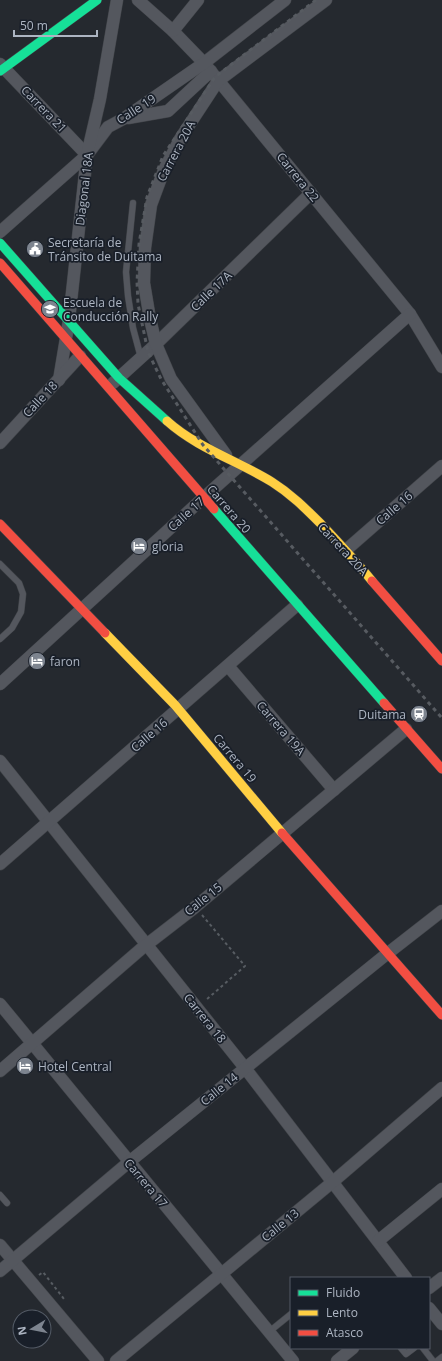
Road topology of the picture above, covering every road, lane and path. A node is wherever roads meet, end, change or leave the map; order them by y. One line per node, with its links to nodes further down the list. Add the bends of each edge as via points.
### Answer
1 (97, 0): 9 (street)
2 (117, 0): 12 (street, Diagonal 18A, via 100,99)
3 (138, 0): 7 (street, Carrera 22)
4 (198, 0): 7 (street)
5 (285, 0): 8 (street, Calle 19)
6 (326, 0): 10 (street, Carrera 20A)
7 (173, 30): 8 (street, Carrera 22)
8 (207, 67): 10 (street, Carrera 22); 11 (street, Calle 19); 11 (street, via 168,111)
9 (1, 68): 12 (street, Carrera 21)
10 (218, 81): 13 (street, Carrera 22); 21 (street, Carrera 20A, via 180,139 164,170 151,205 145,248 144,283)
11 (123, 119): 12 (street, Calle 19, via 108,127)
12 (87, 155): 15 (street, Calle 19); 19 (street, Diagonal 18A)
13 (311, 193): 18 (street, Carrera 22); 21 (street, Calle 17A)
14 (133, 203): 23 (lane, via 126,272 133,328)
15 (0, 232)
16 (0, 243): 19 (street, Carrera 20A)
17 (0, 263): 20 (street, Carrera 20)
18 (410, 314): 24 (street, Carrera 22); 32 (street, Calle 17)
19 (69, 320): 20 (street, Diagonal 18A); 25 (street, Carrera 20A)
20 (66, 339): 22 (street, Carrera 20); 26 (street, Diagonal 18A)
21 (156, 344): 23 (street, Calle 17A); 31 (street, Carrera 20A, via 171,379)
22 (80, 356): 26 (street, Calle 18); 27 (street, Carrera 20)
23 (141, 358): 25 (street, Calle 17A)
24 (442, 367)
25 (119, 378): 27 (street, Calle 17A); 28 (street, Carrera 20A)
26 (59, 380): 29 (street, Calle 18)
27 (108, 388): 30 (street, Carrera 20)
28 (175, 428): 30 (street, via 164,434); 31 (street, Carrera 20A)
29 (0, 443)
30 (162, 449): 34 (street, Carrera 20)
31 (228, 458): 32 (street, Carrera 20A)
32 (241, 465): 34 (street, Calle 17); 36 (street, Carrera 20A, via 295,498)
33 (442, 466): 36 (street, Calle 16)
34 (204, 498): 38 (street, Carrera 20); 39 (street, Calle 17)
35 (0, 524): 39 (street, Carrera 19)
36 (346, 550): 41 (street, Carrera 20A)
37 (0, 564): 40 (lane, via 19,583 23,594 22,612 12,628)
38 (297, 605): 42 (street, Calle 16); 45 (street, Carrera 20)
39 (83, 609): 43 (street, Calle 17); 44 (street, Carrera 19)
40 (0, 639)
41 (442, 661)
42 (228, 666): 44 (street, Calle 16); 48 (street, Carrera 19A)
43 (0, 684)
44 (178, 709): 49 (street, Calle 16); 50 (street, Carrera 19)
45 (406, 729): 47 (street, Carrera 20); 48 (street, Calle 15)
46 (0, 761): 49 (street, Carrera 18)
47 (442, 769)
48 (334, 790): 50 (street, Calle 15)
49 (49, 822): 51 (street, Calle 16); 54 (street, Carrera 18)
50 (283, 833): 52 (street, Calle 15); 55 (street, Carrera 19)
51 (0, 864)
52 (194, 908): 54 (street, Calle 15); 57 (path, via 245,966)
53 (442, 911): 55 (street, Calle 14)
54 (146, 944): 57 (street, Carrera 18); 59 (street, Calle 15)
55 (388, 953): 58 (street, Carrera 19); 60 (street, Calle 14)
56 (0, 1004): 59 (street, Carrera 17)
57 (197, 1008): 60 (street, Carrera 18)
58 (442, 1015)
59 (32, 1044): 61 (street, Calle 15); 63 (street, Carrera 17)
60 (245, 1068): 63 (street, Calle 14); 64 (street, Carrera 18)
61 (0, 1070)
62 (442, 1088): 64 (street, Calle 13)
63 (129, 1162): 70 (street, Calle 14); 73 (street, Carrera 17)
64 (332, 1182): 68 (street, Carrera 18); 73 (street, Calle 13)
65 (442, 1189): 68 (street)
66 (0, 1196): 67 (lane)
67 (7, 1203)
68 (378, 1242): 74 (street, Carrera 18)
69 (0, 1244): 70 (street)
70 (13, 1260): 71 (street, Calle 14); 87 (street)
71 (0, 1271)
72 (42, 1272): 77 (path, via 64,1299)
73 (222, 1273): 81 (street, Carrera 17); 88 (street, Calle 13)
74 (405, 1277)
75 (442, 1278): 76 (street)
76 (430, 1287)
77 (62, 1300)
78 (430, 1309): 80 (street)
79 (290, 1315): 81 (lane)
80 (442, 1324)
81 (270, 1331): 89 (street, Carrera 17)
82 (352, 1349): 90 (street)
83 (402, 1349): 84 (lane, via 406,1354)
84 (413, 1349)
85 (424, 1349): 91 (lane)
86 (442, 1357): 92 (lane)
87 (98, 1361)
88 (116, 1361)
89 (293, 1361)
90 (337, 1361)
91 (433, 1361)
92 (437, 1361)

